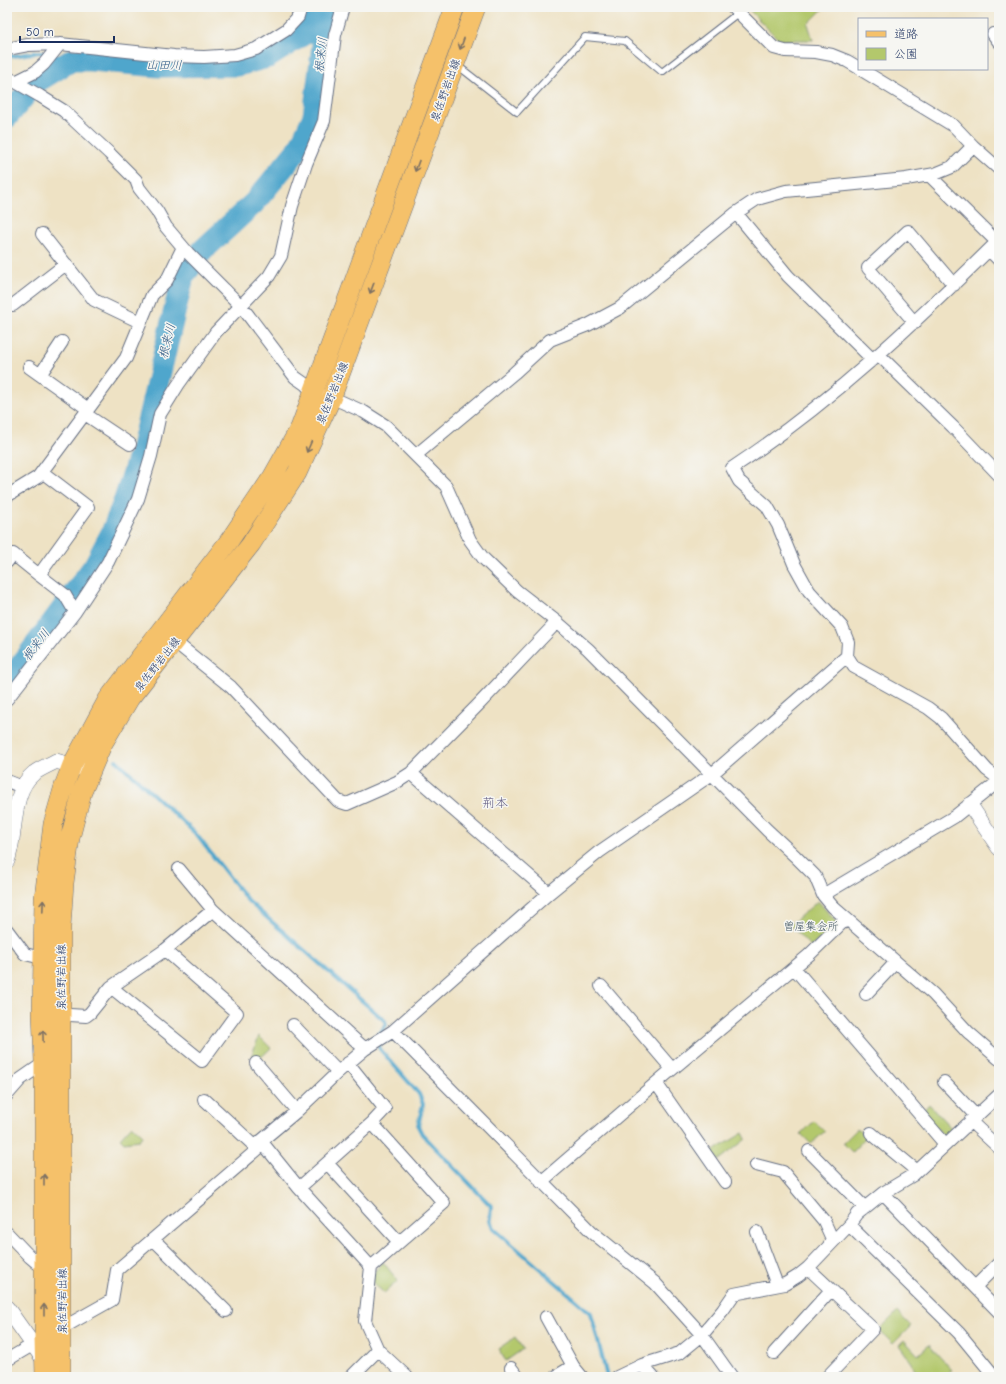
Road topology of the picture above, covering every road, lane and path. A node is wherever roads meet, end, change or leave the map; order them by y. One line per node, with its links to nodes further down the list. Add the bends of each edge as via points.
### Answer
1 (301, 7): 6 (street, via 298,17 286,30 256,49 235,55 174,56)
2 (343, 7): 23 (street, via 335,36 324,121 292,206 281,256 269,276)
3 (455, 7): 8 (main road, 泉佐野岩出線)
4 (476, 7): 8 (main road, 泉佐野岩出線, one-way to 8)
5 (736, 10): 8 (lane, via 662,72 625,41 585,36 517,112); 9 (street, via 774,48 832,55)
6 (60, 44): 7 (street, via 28,45); 11 (street, via 35,72)
7 (7, 49)
8 (446, 59): 30 (main road, 泉佐野岩出線, via 388,189); 31 (main road, 泉佐野岩出線, one-way to 31)
9 (858, 68)
10 (861, 70): 12 (street, via 954,126)
11 (14, 81): 18 (street, via 64,111 109,153 136,180 166,227)
12 (973, 146): 13 (street); 14 (street, via 952,167)
13 (999, 169)
14 (929, 175): 15 (street, via 786,190 757,199); 17 (street)
15 (736, 213): 27 (street, via 788,276); 34 (street, via 620,308 588,325 550,340)
16 (42, 234): 20 (street)
17 (995, 244): 19 (street); 21 (street)
18 (186, 250): 23 (street); 24 (street, via 167,280 152,295)
19 (999, 260)
20 (66, 264): 22 (street); 24 (street, via 94,300)
21 (954, 285): 25 (street); 25 (street, via 908,231 868,268)
22 (13, 305)
23 (242, 307): 30 (street, via 295,377); 40 (street, via 216,332 160,414 138,499 108,562)
24 (140, 322): 32 (street, via 126,358)
25 (915, 323): 27 (street)
26 (62, 342): 29 (street)
27 (876, 358): 36 (street, via 953,427); 44 (street, via 796,423 732,468 739,481 767,506 809,591 842,627 848,642)
28 (29, 367): 29 (street)
29 (40, 375): 32 (street)
30 (313, 392): 31 (street); 42 (main road, 泉佐野岩出線, via 300,428 273,476 229,541)
31 (331, 398): 34 (street, via 364,412 386,426); 43 (main road, 泉佐野岩出線, one-way to 43, via 297,474 251,544)
32 (86, 412): 33 (street); 35 (street)
33 (130, 444)
34 (416, 455): 41 (street, via 446,486 470,540 483,558 517,591)
35 (42, 472): 37 (street); 39 (street, via 88,507)
36 (999, 475)
37 (7, 496)
38 (7, 562): 39 (street, via 13,554)
39 (39, 575): 40 (street, via 65,595)
40 (75, 612): 45 (street)
41 (557, 622): 48 (street); 49 (street, via 588,649)
42 (162, 628): 43 (street); 46 (main road, 泉佐野岩出線, via 108,699)
43 (175, 642): 47 (main road, 泉佐野岩出線, via 130,698 102,745); 48 (street, via 231,687 338,801 347,804)
44 (847, 656): 49 (street); 50 (street, via 854,667 928,708 941,718)
45 (7, 699)
46 (72, 765): 47 (street); 52 (street, via 56,761 34,774); 63 (main road, 泉佐野岩出線, one-way to 46, via 44,887 53,824)
47 (91, 771): 70 (main road, 泉佐野岩出線, via 82,792 69,845 64,883)
48 (411, 773): 57 (street)
49 (712, 774): 57 (street, via 599,852); 58 (street, via 814,876)
50 (999, 780): 53 (street)
51 (7, 781): 52 (street)
52 (22, 787): 55 (street)
53 (970, 805): 54 (street); 58 (street, via 948,821)
54 (999, 848)
55 (7, 861)
56 (179, 869): 59 (street)
57 (549, 892): 72 (street)
58 (823, 895): 60 (street)
59 (213, 910): 62 (street); 73 (street)
60 (846, 919): 64 (street); 65 (street)
61 (7, 930): 63 (street, via 25,954)
62 (165, 950): 67 (street); 67 (street, via 237,1014 202,1061)
63 (42, 958): 69 (main road, 泉佐野岩出線)
64 (896, 962): 68 (street); 74 (street, via 933,994 968,1032)
65 (794, 968): 78 (street); 89 (street)
66 (601, 986): 78 (street)
67 (111, 987): 70 (street, via 86,1016)
68 (866, 994)
69 (42, 1014): 70 (street); 75 (main road, 泉佐野岩出線, one-way to 69)
70 (61, 1014): 118 (main road, 泉佐野岩出線)
71 (293, 1025): 79 (street)
72 (393, 1031): 73 (street); 96 (street)
73 (373, 1044): 77 (street)
74 (999, 1059)
75 (44, 1063): 82 (street, via 21,1079); 110 (main road, 泉佐野岩出線, one-way to 75)
76 (256, 1063): 85 (street)
77 (348, 1063): 79 (street); 87 (street, via 385,1109)
78 (672, 1069): 81 (street)
79 (338, 1072): 85 (street)
80 (944, 1082): 86 (street)
81 (656, 1083): 96 (street); 97 (street)
82 (7, 1095)
83 (999, 1095): 86 (street)
84 (204, 1099): 90 (street)
85 (297, 1111): 90 (street)
86 (973, 1118): 89 (street); 91 (street)
87 (372, 1123): 93 (street); 106 (street, via 444,1203)
88 (871, 1133): 95 (street)
89 (945, 1144): 95 (street)
90 (259, 1145): 98 (street); 104 (street)
91 (999, 1148)
92 (809, 1151): 100 (street)
93 (327, 1163): 98 (street); 106 (street)
94 (756, 1165): 105 (street, via 783,1172 824,1221)
95 (917, 1171): 99 (street)
96 (541, 1182): 119 (street, via 592,1232 655,1283)
97 (725, 1182)
98 (299, 1188): 108 (street)
99 (883, 1193): 100 (street); 112 (street)
100 (865, 1208): 101 (street)
101 (848, 1225): 105 (street); 135 (street, via 959,1333)
102 (757, 1232): 111 (street)
103 (7, 1233): 110 (street)
104 (153, 1239): 115 (street); 118 (street, via 117,1270 112,1300)
105 (833, 1241): 109 (street)
106 (399, 1242): 108 (street)
107 (999, 1263): 112 (street)
108 (371, 1267): 121 (street, via 365,1321)
109 (808, 1268): 111 (street, via 785,1284); 113 (street)
110 (44, 1269): 120 (main road, 泉佐野岩出線, one-way to 110)
111 (778, 1285): 119 (street, via 734,1294)
112 (975, 1287): 116 (street)
113 (832, 1290): 122 (street); 134 (street, via 873,1329)
114 (7, 1308): 120 (street)
115 (226, 1311)
116 (999, 1312)
117 (546, 1317): 125 (street)
118 (62, 1328): 120 (street); 126 (main road, 泉佐野岩出線)
119 (702, 1335): 124 (street, via 680,1353); 133 (street)
120 (39, 1341): 123 (street); 126 (main road, 泉佐野岩出線)
121 (378, 1350): 127 (street); 128 (street)
122 (774, 1353)
123 (7, 1360)
124 (642, 1365): 131 (street); 132 (street)
125 (574, 1366): 129 (street); 130 (street)
126 (57, 1373)
127 (351, 1377)
128 (407, 1377)
129 (555, 1377)
130 (582, 1377)
131 (617, 1377)
132 (653, 1377)
133 (732, 1377)
134 (827, 1377)
135 (995, 1377)

